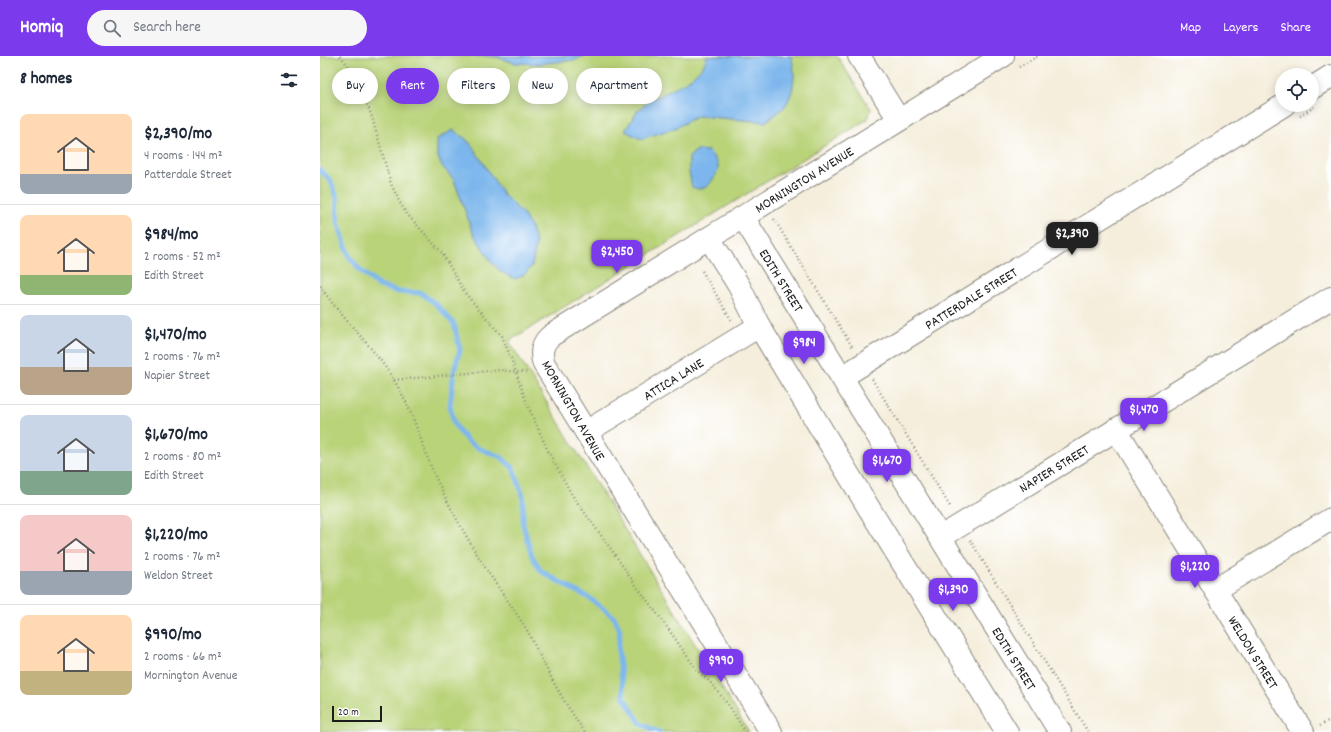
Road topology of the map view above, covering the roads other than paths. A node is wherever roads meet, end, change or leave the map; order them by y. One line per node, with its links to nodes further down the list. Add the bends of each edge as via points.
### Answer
1 (859, 56): 6 (street)
2 (1003, 56): 6 (street, MORNINGTON AVENUE)
3 (1331, 76): 4 (street)
4 (1319, 84)
5 (1275, 111): 11 (street, PATTERDALE STREET)
6 (899, 120): 7 (street, MORNINGTON AVENUE)
7 (743, 216): 8 (street, MORNINGTON AVENUE); 11 (street, EDITH STREET)
8 (709, 238): 10 (street); 13 (street, MORNINGTON AVENUE, via 546,341 542,353 544,364)
9 (1331, 298): 12 (street, NAPIER STREET)
10 (760, 326): 13 (street, ATTICA LANE); 19 (street)
11 (842, 377): 15 (street, EDITH STREET)
12 (1116, 429): 15 (street, NAPIER STREET); 16 (street, WELDON STREET)
13 (586, 432): 18 (street, MORNINGTON AVENUE)
14 (1331, 519): 16 (street)
15 (940, 537): 20 (street, EDITH STREET)
16 (1215, 590): 17 (street, WELDON STREET)
17 (1311, 729)
18 (772, 732)
19 (1007, 732)
20 (1060, 732)

